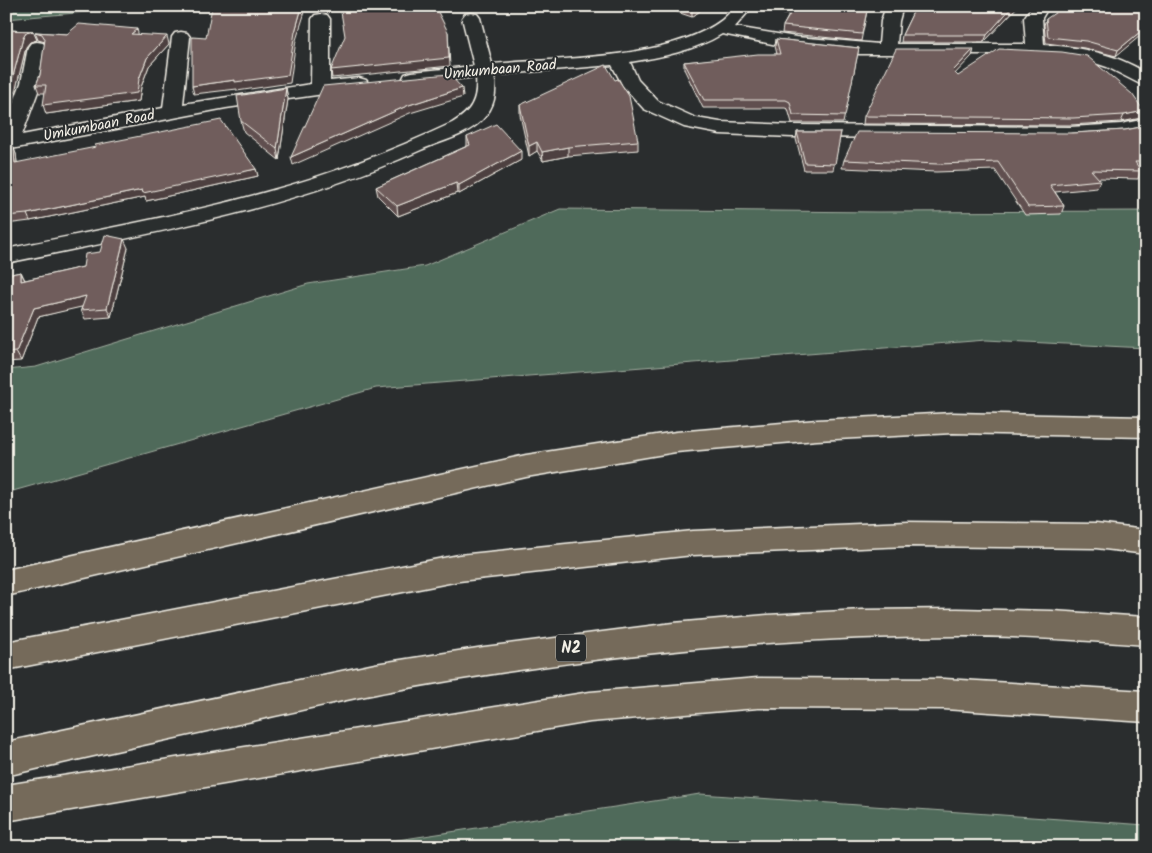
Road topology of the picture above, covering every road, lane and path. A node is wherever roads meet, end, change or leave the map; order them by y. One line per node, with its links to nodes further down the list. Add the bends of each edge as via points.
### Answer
1 (745, 6): 6 (street, Umkumbaan Road)
2 (895, 6): 9 (street)
3 (1041, 6): 10 (street, via 1033,18)
4 (471, 18): 12 (street)
5 (321, 19): 16 (street)
6 (722, 29): 9 (street, via 798,44); 11 (street, Umkumbaan Road, via 665,50)
7 (181, 37): 17 (street)
8 (37, 47): 19 (street, via 31,83)
9 (887, 49): 10 (street)
10 (1035, 50): 13 (street, via 1071,52)
11 (619, 59): 12 (street, Umkumbaan Road); 18 (street, via 630,82 651,105 691,123 720,128 1070,133)
12 (483, 71): 14 (street, Umkumbaan Road); 20 (street, via 485,102 479,112 466,123 393,155 257,201)
13 (1142, 73)
14 (397, 80)
15 (378, 82): 16 (street, Umkumbaan Road)
16 (320, 87): 17 (street, Umkumbaan Road)
17 (173, 112): 19 (street, Umkumbaan Road)
18 (1146, 125)
19 (8, 143)
20 (6, 256)
21 (1146, 427): 23 (highway, via 953,423 676,442 526,466)
22 (1146, 542): 25 (highway, via 1096,536 908,534 692,543 459,568)
23 (6, 582)
24 (1146, 631): 27 (highway, N2, via 1078,625 907,623 746,631 575,648 389,677)
25 (6, 656)
26 (1146, 707): 28 (highway, via 944,694 758,693 600,706)
27 (6, 759)
28 (6, 803)

